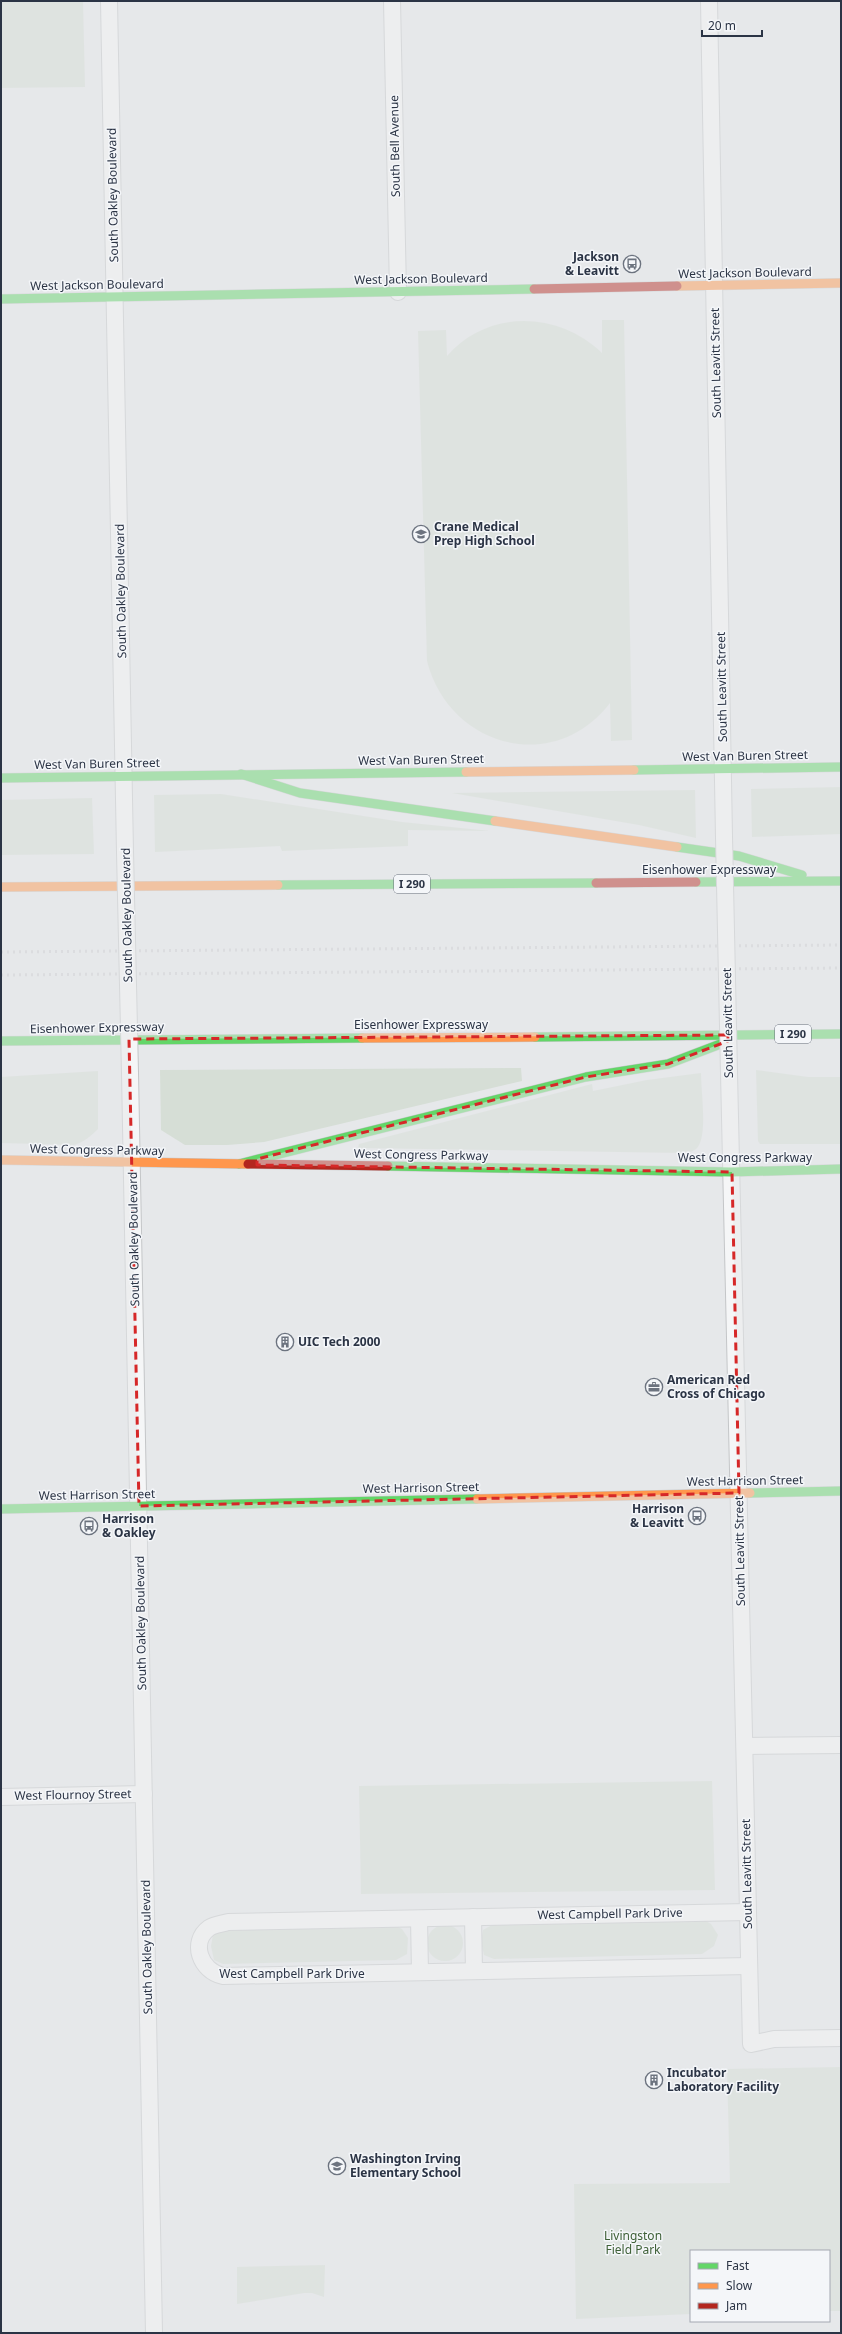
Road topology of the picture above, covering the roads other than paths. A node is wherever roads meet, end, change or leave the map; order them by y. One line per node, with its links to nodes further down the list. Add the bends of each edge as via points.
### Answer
1 (109, 1): 7 (street, South Oakley Boulevard)
2 (392, 1): 6 (street, South Bell Avenue)
3 (709, 1): 5 (street, South Leavitt Street)
4 (841, 283): 5 (main road, West Jackson Boulevard)
5 (714, 286): 6 (main road, West Jackson Boulevard); 10 (street, South Leavitt Street)
6 (398, 292): 7 (main road, West Jackson Boulevard)
7 (115, 297): 8 (main road, West Jackson Boulevard); 12 (street, South Oakley Boulevard)
8 (1, 300)
9 (841, 767): 10 (main road, West Van Buren Street)
10 (723, 769): 11 (main road, West Van Buren Street); 24 (street, South Leavitt Street, bridge)
11 (241, 774): 12 (main road, West Van Buren Street); 14 (main road, via 300,793 739,856)
12 (124, 776): 13 (main road, West Van Buren Street); 21 (street, South Oakley Boulevard, bridge)
13 (1, 778)
14 (823, 881): 15 (main road, Eisenhower Expressway / I 290); 16 (main road, Eisenhower Expressway / I 290)
15 (841, 881)
16 (1, 887)
17 (841, 1034): 18 (main road, Eisenhower Expressway / I 290)
18 (745, 1035): 19 (main road, Eisenhower Expressway / I 290); 22 (main road, via 668,1064 586,1077)
19 (1, 1041)
20 (1, 1160): 21 (main road, West Congress Parkway)
21 (133, 1162): 22 (main road, West Congress Parkway); 27 (street, South Oakley Boulevard)
22 (239, 1164): 24 (main road, West Congress Parkway)
23 (841, 1169): 24 (main road, West Congress Parkway)
24 (732, 1172): 26 (street, South Leavitt Street)
25 (841, 1491): 26 (main road, West Harrison Street)
26 (739, 1493): 27 (main road, West Harrison Street); 30 (street, South Leavitt Street)
27 (139, 1506): 28 (main road, West Harrison Street); 31 (street, South Oakley Boulevard)
28 (1, 1509)
29 (841, 1744): 30 (street)
30 (745, 1746): 33 (street, South Leavitt Street)
31 (144, 1794): 32 (street, West Flournoy Street); 40 (street, South Oakley Boulevard)
32 (1, 1797)
33 (748, 1912): 34 (street, West Campbell Park Drive); 36 (street, South Leavitt Street)
34 (473, 1917): 35 (street, West Campbell Park Drive); 37 (street)
35 (419, 1918): 38 (street); 38 (street, West Campbell Park Drive, via 228,1922 209,1928 203,1936 199,1952 206,1968 213,1974 223,1976)
36 (749, 1966): 37 (street, West Campbell Park Drive); 39 (street, South Leavitt Street, via 751,2044 774,2039)
37 (474, 1971): 38 (street, West Campbell Park Drive)
38 (420, 1972)
39 (841, 2038)
40 (154, 2333)

